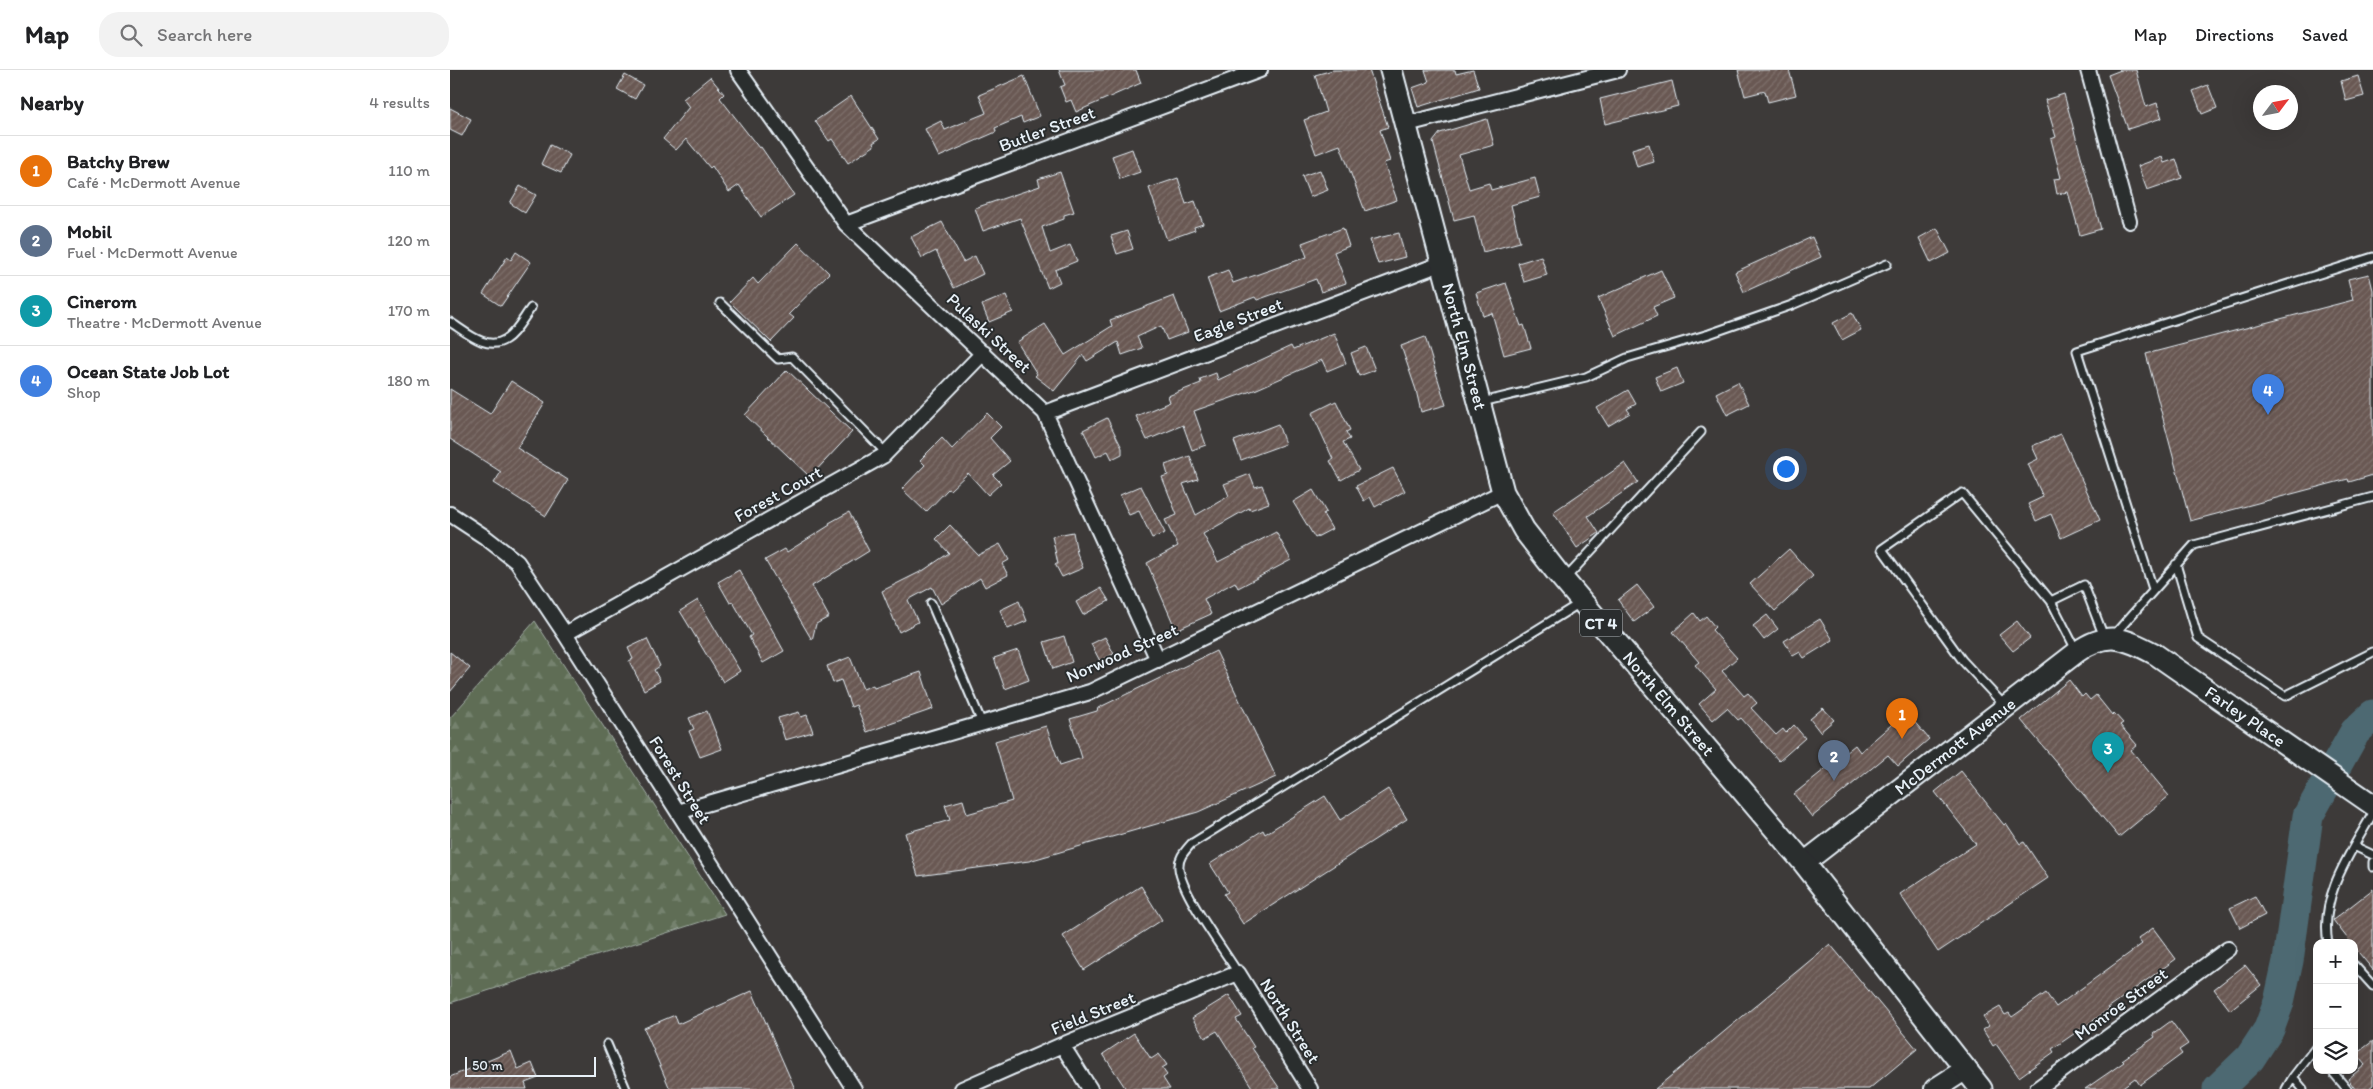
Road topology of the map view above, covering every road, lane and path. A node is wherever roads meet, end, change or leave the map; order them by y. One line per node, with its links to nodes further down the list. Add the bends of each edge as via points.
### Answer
1 (738, 70): 8 (street, Pulaski Street)
2 (1260, 70): 8 (street, Butler Street)
3 (1391, 70): 6 (main road, North Elm Street / CT 4)
4 (1618, 70): 6 (street)
5 (2088, 70): 7 (street)
6 (1407, 124): 10 (main road, North Elm Street / CT 4)
7 (2129, 221)
8 (846, 224): 15 (street, Pulaski Street)
9 (2373, 258): 25 (lane, via 2077,351)
10 (1443, 263): 16 (main road, North Elm Street / CT 4); 17 (street, Eagle Street)
11 (1887, 264): 16 (lane, via 1792,305 1627,358 1586,377)
12 (720, 303): 19 (lane, via 778,359 792,357)
13 (530, 308): 14 (lane, via 507,339 490,344)
14 (450, 322)
15 (983, 353): 17 (street, Pulaski Street); 19 (street, Forest Court)
16 (1480, 402): 20 (main road, North Elm Street / CT 4)
17 (1045, 412): 33 (street, Pulaski Street)
18 (1701, 432): 24 (lane)
19 (886, 453): 29 (street, Forest Court, via 851,476)
20 (1503, 492): 24 (main road, North Elm Street / CT 4, via 1524,530); 33 (street, Norwood Street)
21 (2373, 497): 23 (lane, via 2194,545)
22 (450, 514): 29 (street, Forest Street, via 517,562)
23 (2176, 564): 25 (lane); 32 (lane, via 2198,638 2285,696)
24 (1564, 580): 27 (main road, North Elm Street / CT 4)
25 (2153, 588): 30 (lane)
26 (2051, 601): 30 (lane, via 2084,585); 31 (lane); 34 (lane, via 1962,493 1882,549 1962,660)
27 (1583, 602): 42 (main road, North Elm Street / CT 4); 47 (lane, via 1191,844 1179,867 1185,889)
28 (932, 603): 35 (lane)
29 (565, 634): 37 (street, Forest Street)
30 (2108, 637): 31 (main road, McDermott Avenue); 36 (main road, Farley Place, via 2134,643 2155,654)
31 (2077, 652): 34 (main road, McDermott Avenue)
32 (2373, 652)
33 (1158, 660): 35 (street, Norwood Street, via 1090,692)
34 (2006, 707): 42 (main road, McDermott Avenue)
35 (982, 723): 37 (street, Norwood Street)
36 (2373, 805)
37 (678, 812): 56 (street, Forest Street)
38 (2373, 813): 39 (lane)
39 (2354, 846): 40 (lane); 44 (lane, via 2342,868 2330,903 2325,924)
40 (2373, 855)
41 (2373, 862): 43 (lane)
42 (1804, 863): 52 (main road, North Elm Street / CT 4)
43 (2373, 867)
44 (2329, 939)
45 (2228, 949): 62 (street, Monroe Street)
46 (2358, 969): 48 (lane)
47 (1238, 973): 50 (street, Field Street); 59 (street, North Street)
48 (2373, 986)
49 (607, 1044): 55 (lane)
50 (1062, 1045): 57 (street, Field Street); 58 (street)
51 (2313, 1054): 54 (lane)
52 (1966, 1069): 60 (main road); 61 (main road, North Elm Street / CT 4)
53 (2334, 1074): 65 (lane)
54 (2293, 1077): 63 (lane); 64 (lane)
55 (626, 1089)
56 (854, 1089)
57 (962, 1089)
58 (1090, 1089)
59 (1310, 1089)
60 (1935, 1089)
61 (1981, 1089)
62 (2037, 1089)
63 (2286, 1089)
64 (2303, 1089)
65 (2347, 1089)

